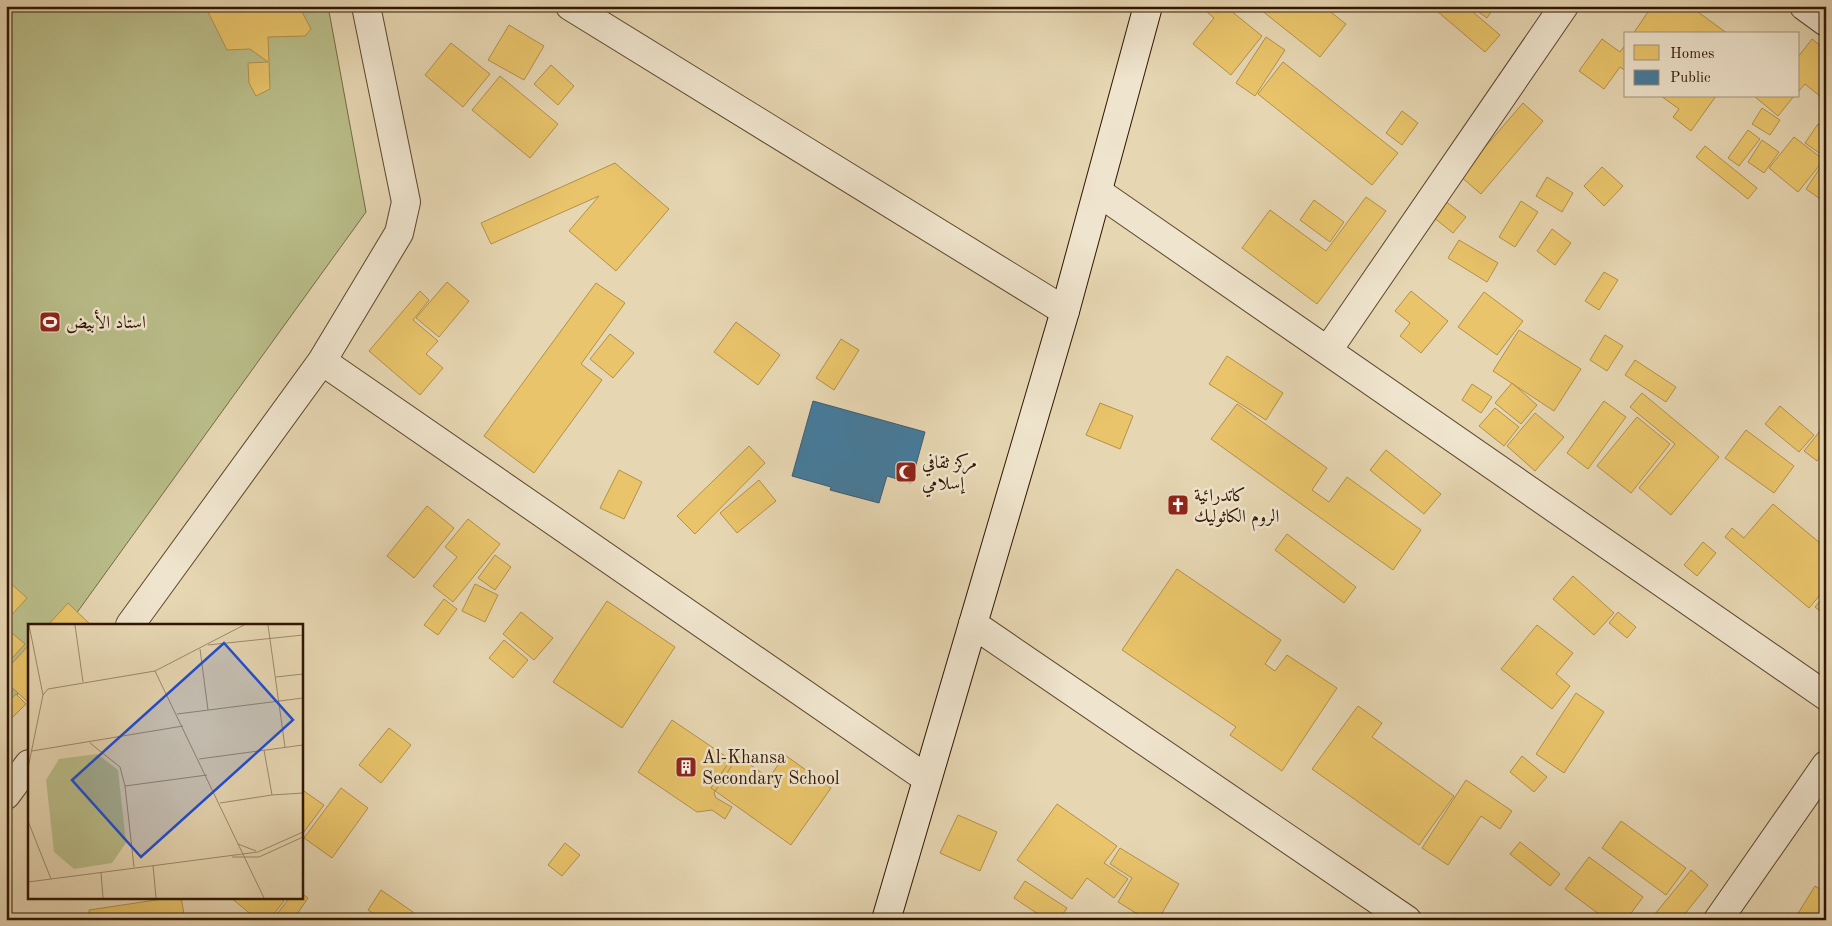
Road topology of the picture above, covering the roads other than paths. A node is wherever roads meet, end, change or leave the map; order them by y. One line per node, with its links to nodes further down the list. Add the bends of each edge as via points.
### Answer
1 (366, 6): 10 (street, via 406,202 399,234)
2 (570, 6): 8 (street)
3 (1148, 6): 7 (street)
4 (1564, 6): 9 (street)
5 (1804, 6): 6 (street)
6 (1826, 22)
7 (1098, 192): 8 (street); 9 (street)
8 (1065, 311): 12 (street)
9 (1328, 350): 13 (street)
10 (322, 361): 11 (street); 16 (street)
11 (131, 624)
12 (973, 624): 16 (street); 19 (street)
13 (1826, 696)
14 (28, 765): 17 (street)
15 (1826, 765): 20 (street)
16 (926, 778): 18 (street)
17 (6, 795)
18 (886, 920)
19 (1407, 920)
20 (1718, 920)

